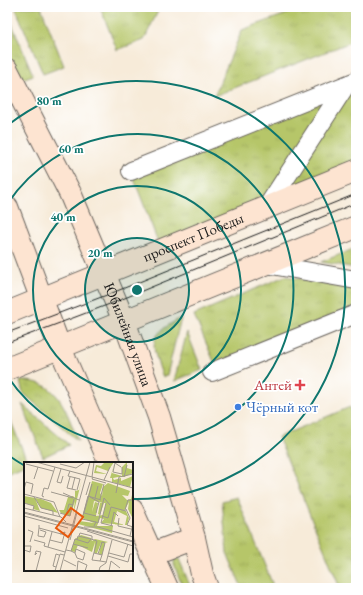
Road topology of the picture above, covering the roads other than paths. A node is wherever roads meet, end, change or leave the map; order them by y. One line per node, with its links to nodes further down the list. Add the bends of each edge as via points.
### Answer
1 (7, 70): 9 (street, Юбилейная улица, via 70,193)
2 (351, 83): 4 (street); 6 (street)
3 (356, 170): 6 (street, проспект Победы)
4 (131, 171)
5 (7, 207): 11 (street)
6 (267, 207): 9 (street, проспект Победы)
7 (356, 227): 8 (street)
8 (266, 264): 10 (street); 14 (street)
9 (104, 273): 11 (street, проспект Победы); 14 (street, Юбилейная улица)
10 (356, 280)
11 (41, 299): 12 (street, проспект Победы); 15 (street)
12 (7, 313)
13 (356, 314): 17 (street)
14 (124, 321): 15 (street); 20 (street, Юбилейная улица, via 159,417)
15 (60, 348): 16 (street); 18 (street)
16 (7, 369)
17 (212, 372)
18 (110, 462)
19 (133, 512): 21 (street)
20 (194, 538): 21 (street); 23 (street, Юбилейная улица)
21 (152, 554): 22 (street)
22 (167, 588)
23 (207, 588)

